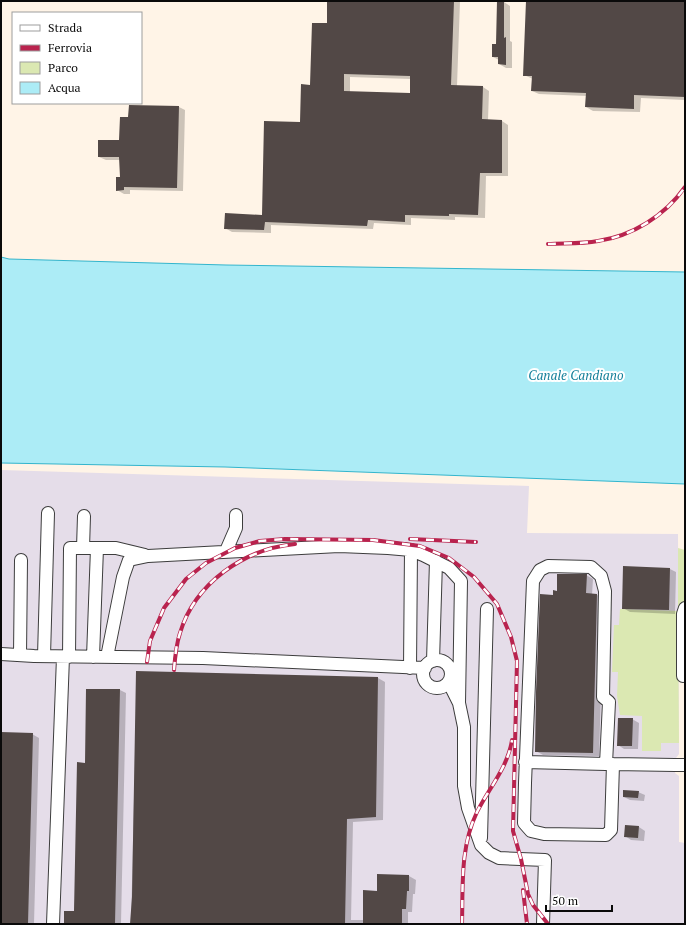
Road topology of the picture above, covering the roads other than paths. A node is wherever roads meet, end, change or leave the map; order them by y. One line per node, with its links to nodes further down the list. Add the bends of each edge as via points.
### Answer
1 (48, 513): 15 (lane)
2 (236, 514): 7 (lane, via 236,528)
3 (84, 516): 4 (lane)
4 (83, 548): 5 (lane); 16 (lane, via 70,548)
5 (97, 548): 8 (lane, via 116,548); 17 (lane)
6 (411, 550): 7 (lane, via 339,546); 10 (lane); 20 (lane)
7 (226, 551): 8 (lane)
8 (148, 556): 18 (lane, via 129,560 123,577)
9 (21, 560): 14 (lane)
10 (436, 561): 19 (lane); 23 (lane, via 449,568 461,581)
11 (685, 608): 21 (lane)
12 (487, 609): 27 (lane)
13 (1, 654): 14 (lane)
14 (20, 655): 15 (lane)
15 (44, 656): 16 (lane)
16 (66, 657): 17 (lane); 28 (lane)
17 (93, 657): 18 (lane)
18 (107, 657): 20 (lane, via 203,658)
19 (429, 664): 20 (lane); 22 (lane, via 441,660 449,666 452,674); 22 (lane, via 424,678 429,686 442,688)
20 (410, 668)
21 (684, 676)
22 (449, 683): 23 (lane)
23 (458, 703): 27 (lane, via 464,727 464,786 468,808)
24 (525, 762): 25 (lane); 25 (lane, via 524,823 531,831 544,834 606,835 611,830); 25 (lane, via 533,581 540,570 548,566 591,567 601,576 605,591 603,697 609,702)
25 (609, 764): 26 (lane)
26 (685, 765)
27 (481, 846): 29 (lane, via 499,858 545,860)
28 (53, 924)
29 (543, 924)

